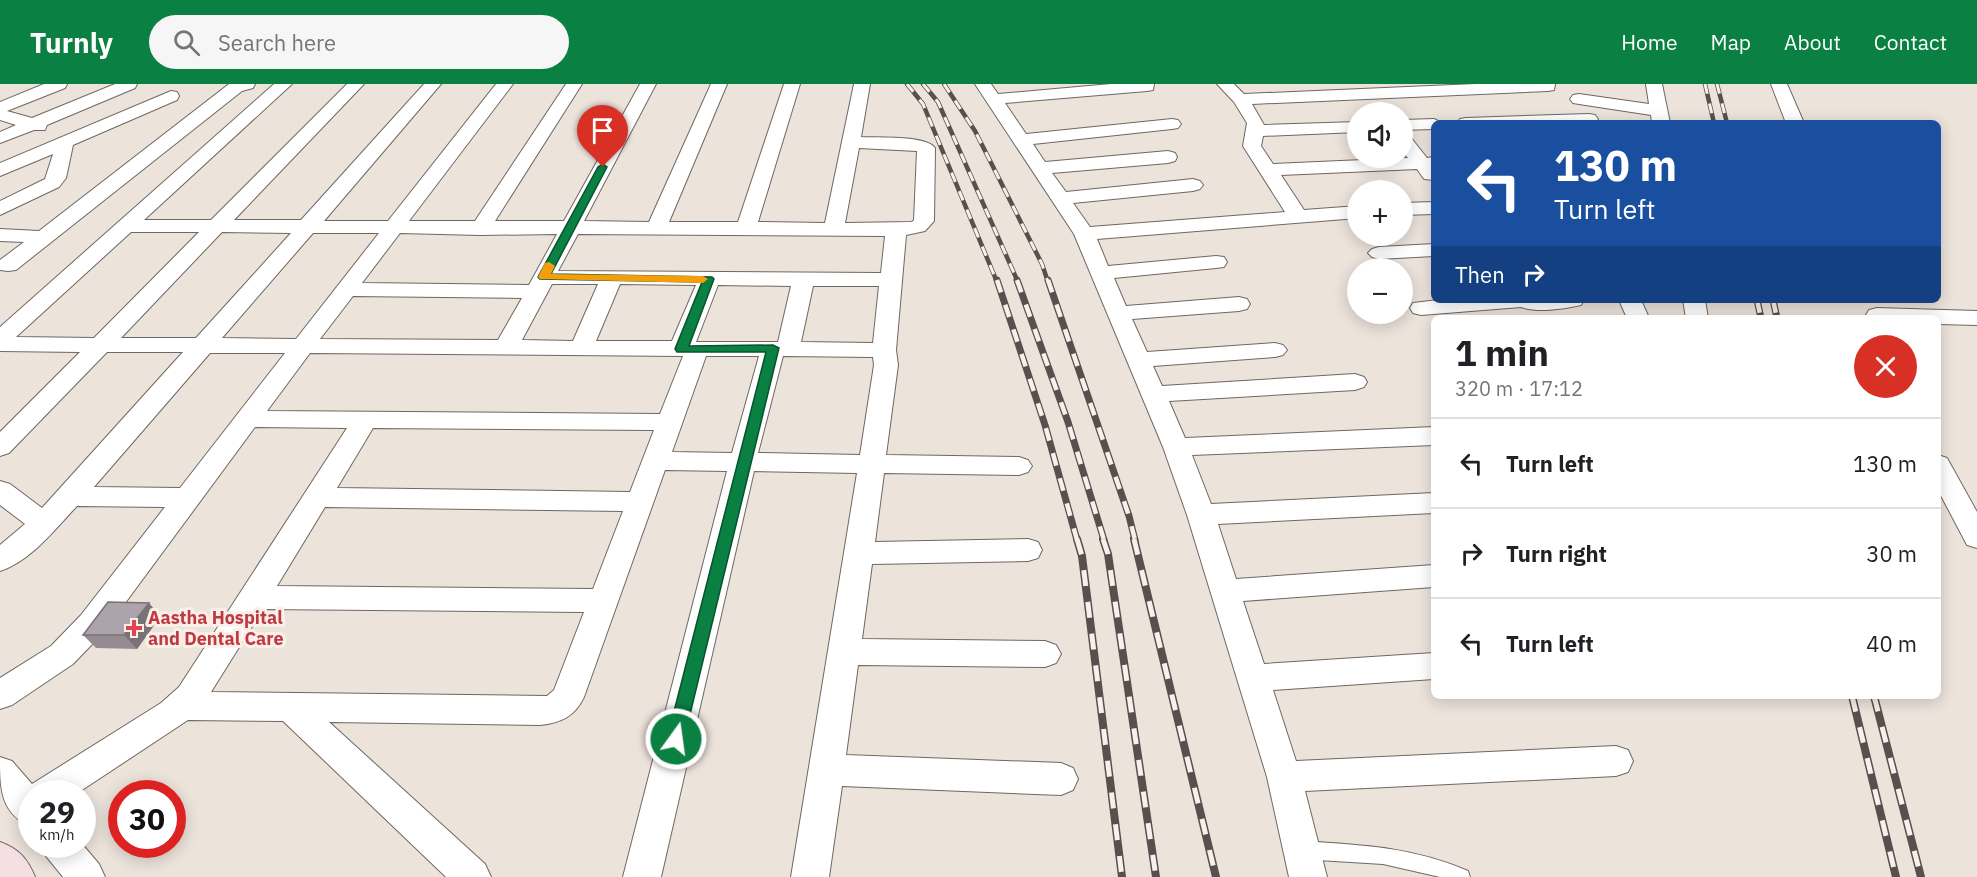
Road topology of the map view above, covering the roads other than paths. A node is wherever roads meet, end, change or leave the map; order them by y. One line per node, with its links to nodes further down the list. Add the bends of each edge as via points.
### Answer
1 (59, 84): 28 (street)
2 (129, 84): 34 (street)
3 (247, 84): 69 (street, via 236,87)
4 (260, 84): 5 (street)
5 (267, 84): 6 (street)
6 (284, 84): 59 (street)
7 (356, 84): 57 (street)
8 (433, 84): 58 (street)
9 (505, 84): 60 (street)
10 (574, 84): 61 (street)
11 (648, 84): 62 (street)
12 (719, 84): 63 (street)
13 (792, 84): 64 (street)
14 (862, 84): 43 (street)
15 (1225, 84): 25 (street)
16 (1650, 84): 30 (street)
17 (1779, 84): 32 (street)
18 (1147, 86): 23 (street)
19 (1548, 86): 20 (street)
20 (1458, 87): 21 (street); 31 (street)
21 (1366, 89): 25 (street); 27 (street)
22 (988, 92): 23 (street); 42 (street)
23 (1067, 93): 33 (street)
24 (171, 96): 41 (street)
25 (1240, 99): 39 (street)
26 (1579, 99): 30 (street)
27 (1376, 102)
28 (0, 108)
29 (0, 115): 34 (street)
30 (1660, 117)
31 (1487, 120)
32 (1794, 120)
33 (1086, 123)
34 (33, 124): 40 (street); 41 (street)
35 (1172, 124): 42 (street)
36 (1431, 124): 37 (street)
37 (1413, 125)
38 (1347, 127): 39 (street)
39 (1257, 131): 49 (street, via 1252,146)
40 (0, 138)
41 (72, 139): 48 (street); 53 (street, via 52,183)
42 (1022, 140): 47 (street)
43 (851, 142): 65 (street); 66 (street, via 926,148 924,221 918,227)
44 (1413, 149): 46 (street)
45 (1168, 157): 47 (street)
46 (1428, 163): 49 (street)
47 (1040, 168): 51 (street)
48 (0, 170)
49 (1267, 170): 56 (street)
50 (1193, 185): 51 (street)
51 (1060, 199): 67 (street)
52 (1431, 208): 54 (street)
53 (0, 209)
54 (1413, 209)
55 (1347, 213): 56 (street)
56 (1298, 216): 67 (street)
57 (219, 225): 58 (street); 59 (street); 94 (street)
58 (309, 225): 60 (street); 95 (street)
59 (128, 226): 92 (street)
60 (391, 228): 61 (street); 80 (street)
61 (480, 228): 62 (street)
62 (569, 228): 63 (street); 79 (street)
63 (656, 228): 64 (street)
64 (746, 228): 65 (street)
65 (834, 229): 66 (street)
66 (896, 230): 78 (street)
67 (1084, 234): 74 (street)
68 (0, 235): 69 (street)
69 (45, 237): 73 (street)
70 (1431, 250): 71 (street)
71 (1380, 253)
72 (1215, 262): 74 (street)
73 (8, 265)
74 (1101, 273): 86 (street)
75 (612, 278): 76 (street); 79 (street); 98 (street)
76 (708, 279): 77 (street); 100 (street)
77 (803, 280): 78 (street); 99 (street)
78 (892, 280): 101 (street)
79 (539, 284): 80 (street); 97 (street)
80 (347, 289): 96 (street)
81 (1547, 303): 83 (street)
82 (1239, 304): 86 (street)
83 (1530, 305): 84 (street)
84 (1421, 308)
85 (1875, 311): 87 (street)
86 (1118, 314): 103 (street)
87 (1933, 315)
88 (1941, 316): 89 (street)
89 (1977, 318)
90 (1941, 331): 91 (street)
91 (1977, 332)
92 (0, 339)
93 (0, 344): 94 (street)
94 (101, 345): 95 (street); 110 (street)
95 (202, 345): 96 (street); 118 (street)
96 (304, 347): 97 (street); 106 (street)
97 (506, 348): 98 (street)
98 (581, 348): 100 (street)
99 (781, 348): 100 (street); 101 (street); 113 (street)
100 (689, 349): 108 (street)
101 (884, 350): 114 (street, via 886,365)
102 (1275, 350): 103 (street)
103 (1138, 360): 105 (street)
104 (1354, 382): 105 (street)
105 (1153, 394): 111 (street)
106 (249, 418): 107 (street); 119 (street)
107 (366, 419): 108 (street); 120 (street)
108 (671, 422): 112 (street)
109 (1431, 436): 111 (street)
110 (0, 447)
111 (1176, 447): 123 (street)
112 (656, 461): 113 (street); 121 (street)
113 (743, 462): 114 (street); 153 (street)
114 (871, 465): 115 (street); 127 (street)
115 (1019, 466)
116 (1941, 470): 125 (street)
117 (0, 491): 124 (street)
118 (70, 496): 119 (street); 124 (street)
119 (188, 498): 137 (street, via 76,642 45,668)
120 (316, 498): 121 (street); 131 (street)
121 (641, 502): 132 (street)
122 (1431, 503): 123 (street)
123 (1201, 515): 130 (street)
124 (44, 523): 128 (street)
125 (1977, 538)
126 (1028, 550): 127 (street)
127 (859, 553): 133 (street)
128 (0, 560)
129 (1431, 576): 130 (street)
130 (1225, 591): 136 (street)
131 (252, 597): 132 (street); 138 (street)
132 (605, 601): 139 (street, via 568,697 557,708)
133 (843, 652): 134 (street); 141 (street)
134 (1045, 654)
135 (1431, 666): 136 (street)
136 (1252, 678): 143 (street)
137 (0, 695)
138 (183, 706): 139 (street); 145 (street)
139 (291, 708): 152 (street)
140 (1616, 761): 143 (street)
141 (828, 770): 144 (street); 154 (street)
142 (0, 772): 146 (street)
143 (1284, 777): 147 (street)
144 (1061, 779)
145 (69, 780)
146 (18, 788)
147 (1301, 850): 155 (street); 156 (lane, via 1408,859)
148 (70, 858): 151 (street)
149 (0, 863): 150 (main road)
150 (12, 877)
151 (86, 877)
152 (472, 877)
153 (642, 877)
154 (810, 877)
155 (1308, 877)
156 (1461, 877)

